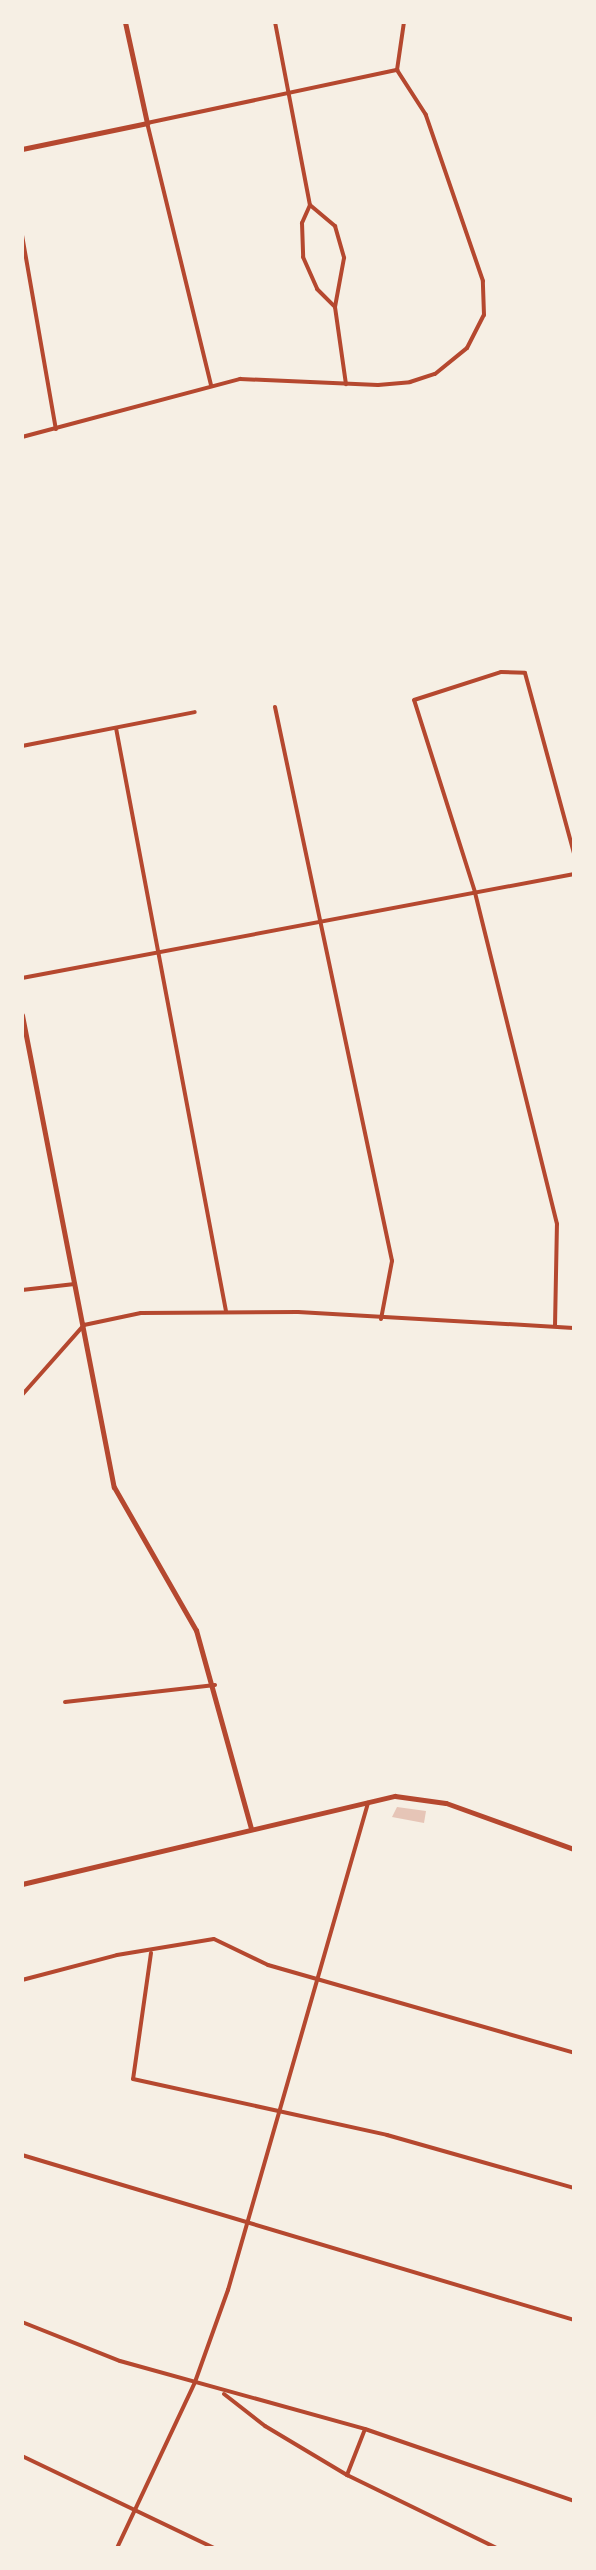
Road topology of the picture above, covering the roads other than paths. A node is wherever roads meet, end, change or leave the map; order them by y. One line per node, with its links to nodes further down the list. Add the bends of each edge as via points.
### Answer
1 (125, 22): 6 (street)
2 (275, 22): 5 (street)
3 (404, 22): 4 (street)
4 (398, 70): 5 (street); 11 (street, via 426,115 463,215 483,281 484,315 466,348 435,374 410,382)
5 (289, 92): 6 (street); 8 (street)
6 (147, 123): 7 (street); 12 (street)
7 (22, 149)
8 (310, 205): 10 (street, via 302,223 303,257 317,289); 10 (street, via 335,226 341,242 345,268)
9 (22, 235): 13 (street)
10 (335, 307): 11 (street)
11 (346, 384): 12 (street, via 256,377)
12 (211, 385): 13 (street, via 172,401)
13 (56, 429): 14 (street)
14 (22, 437)
15 (275, 707): 22 (street)
16 (195, 712): 17 (street)
17 (116, 728): 18 (street); 23 (street)
18 (22, 746)
19 (573, 853): 21 (street, via 525,673 501,672 414,700)
20 (573, 874): 21 (street)
21 (475, 892): 22 (street); 31 (street, via 557,1224)
22 (317, 922): 23 (street); 29 (street, via 392,1261)
23 (159, 952): 24 (street); 28 (street)
24 (22, 978)
25 (22, 1015): 26 (street)
26 (76, 1284): 27 (street); 30 (street)
27 (22, 1290)
28 (226, 1311): 29 (street); 30 (street, via 168,1310)
29 (381, 1319): 31 (street)
30 (84, 1325): 33 (street); 34 (street, via 114,1487 196,1630)
31 (555, 1326): 32 (street)
32 (573, 1328)
33 (22, 1395)
34 (215, 1685): 35 (street); 37 (street)
35 (65, 1702)
36 (369, 1801): 37 (street); 38 (street, via 395,1796 446,1803); 41 (street)
37 (251, 1828): 39 (street)
38 (573, 1849)
39 (22, 1884)
40 (151, 1953): 41 (street, via 214,1939 268,1965); 42 (street, via 117,1955); 44 (street, via 133,2079)
41 (322, 1978): 43 (street); 44 (street)
42 (22, 1980)
43 (573, 2053)
44 (284, 2111): 46 (street); 47 (street)
45 (22, 2155): 47 (street)
46 (573, 2188)
47 (249, 2223): 48 (street); 50 (street)
48 (573, 2320)
49 (22, 2322): 50 (street, via 120,2361)
50 (195, 2382): 51 (street); 56 (street)
51 (223, 2392): 52 (street); 54 (street, via 265,2426)
52 (365, 2429): 54 (street); 55 (street)
53 (22, 2456): 56 (street)
54 (347, 2475): 59 (street)
55 (573, 2501)
56 (134, 2509): 57 (street); 58 (street)
57 (117, 2547)
58 (214, 2547)
59 (497, 2547)

